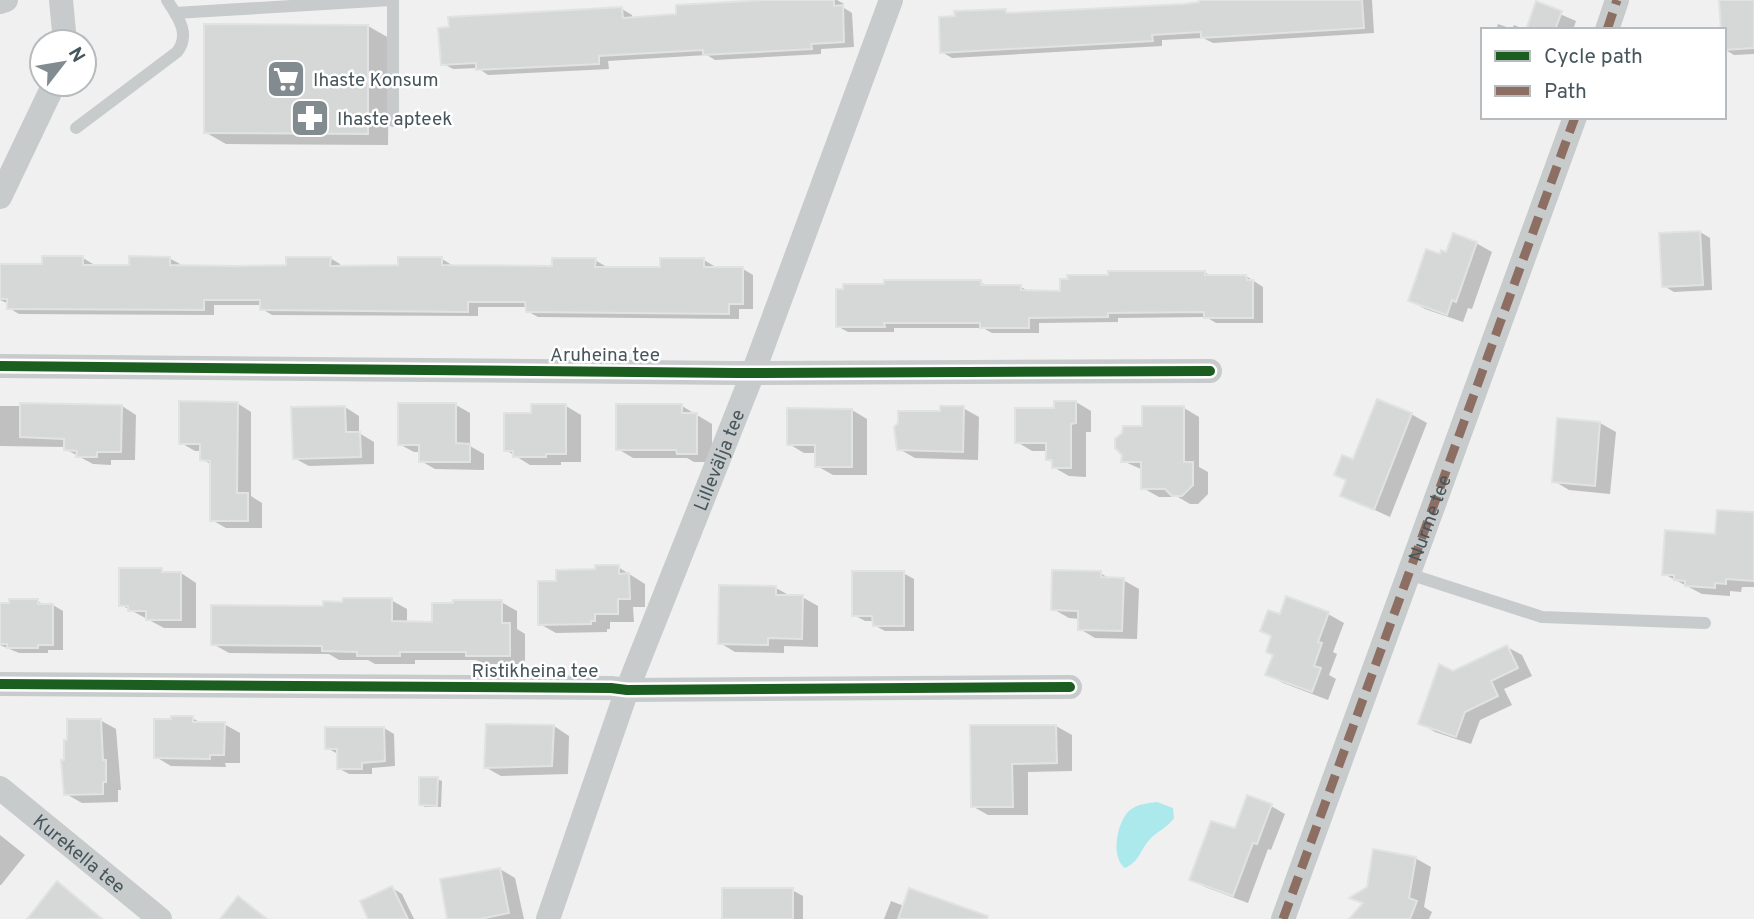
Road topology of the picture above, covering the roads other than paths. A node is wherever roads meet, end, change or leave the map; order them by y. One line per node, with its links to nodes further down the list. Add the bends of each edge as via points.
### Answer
1 (6, 0): 7 (street)
2 (61, 0): 9 (street)
3 (167, 0): 8 (lane)
4 (392, 0): 8 (lane); 13 (lane)
5 (891, 0): 18 (street, Lillevälja tee)
6 (1617, 0): 10 (street)
7 (0, 2)
8 (176, 13): 14 (lane, via 184,44)
9 (64, 28)
10 (1607, 28)
11 (47, 98): 15 (street)
12 (1574, 119): 19 (street, Nurme tee)
13 (393, 121)
14 (76, 128)
15 (0, 197)
16 (0, 366): 18 (street, Aruheina tee)
17 (1210, 371): 18 (street, Aruheina tee)
18 (753, 373): 23 (street, Lillevälja tee)
19 (1409, 574): 20 (lane, via 1542,617); 27 (street, Nurme tee)
20 (1705, 623)
21 (0, 684): 23 (street, Ristikheina tee)
22 (1070, 687): 23 (street, Ristikheina tee)
23 (627, 690): 26 (street, Lillevälja tee)
24 (0, 788): 25 (street, Kurekella tee)
25 (160, 919)
26 (548, 919)
27 (1283, 919)

